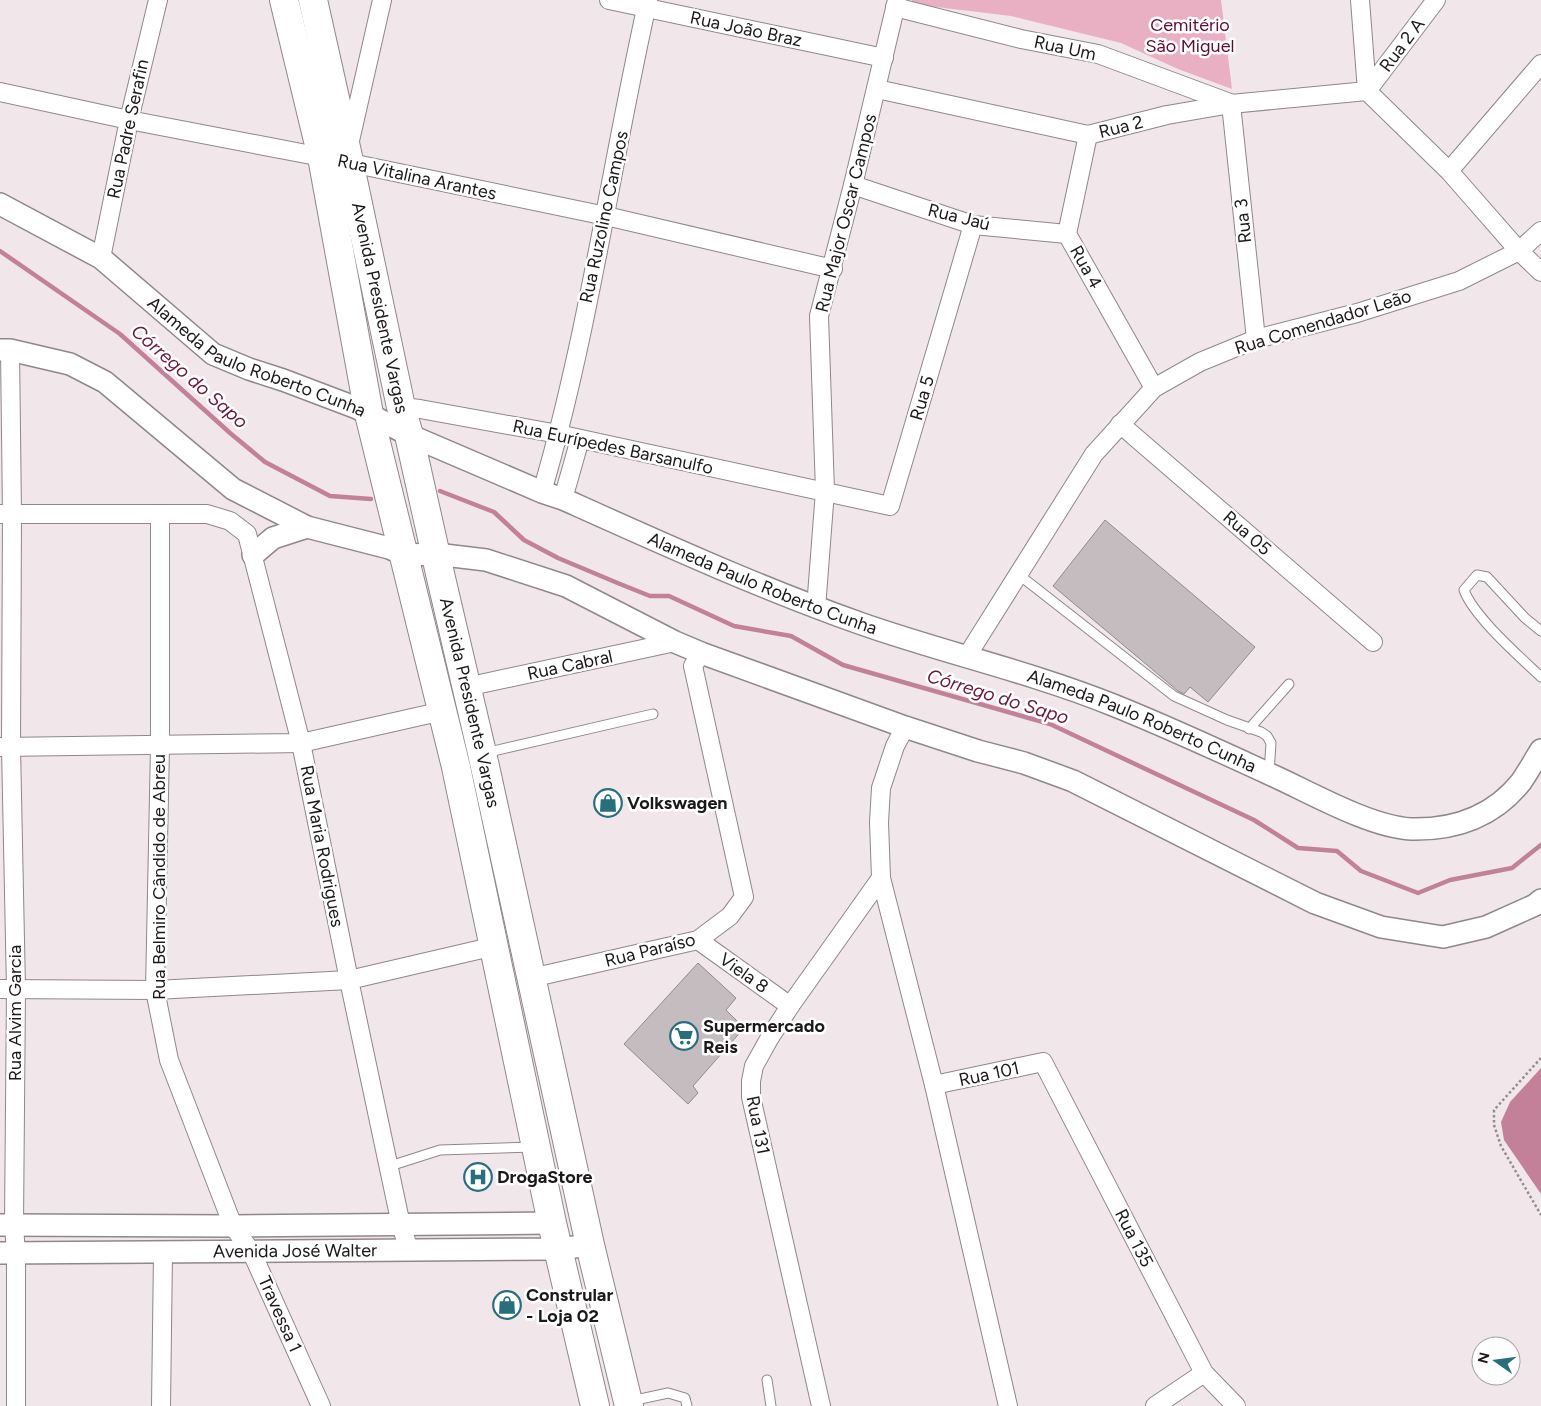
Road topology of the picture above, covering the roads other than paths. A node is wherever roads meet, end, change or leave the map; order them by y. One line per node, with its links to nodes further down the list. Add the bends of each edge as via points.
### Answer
1 (158, 0): 16 (street, Rua Padre Serafin)
2 (284, 0): 18 (main road, Avenida Presidente Vargas)
3 (313, 0): 18 (main road, Avenida Presidente Vargas)
4 (382, 0): 18 (street)
5 (609, 0): 8 (street, Rua João Braz)
6 (1360, 0): 13 (street)
7 (1436, 0): 13 (street, Rua 2 A)
8 (647, 4): 10 (street, Rua João Braz); 22 (street, Rua Ruzolino Campos)
9 (896, 4): 10 (street, Rua Major Oscar Campos); 15 (street, Rua Um, via 1021,39 1098,54)
10 (884, 58): 12 (street, Rua Major Oscar Campos)
11 (1541, 64): 19 (street)
12 (877, 89): 17 (street, Rua 2); 20 (street, Rua Major Oscar Campos)
13 (1367, 91): 15 (street, Rua 2); 19 (street)
14 (0, 92): 16 (street, Rua Vitalina Arantes)
15 (1231, 104): 17 (street, Rua 2, via 1167,115); 30 (street, Rua 3)
16 (129, 120): 18 (street, Rua Vitalina Arantes); 27 (street, Rua Padre Serafin)
17 (1088, 135): 25 (street, Rua 4)
18 (339, 158): 22 (street, Rua Vitalina Arantes); 33 (main road, Avenida Presidente Vargas); 34 (main road, Avenida Presidente Vargas)
19 (1449, 171): 26 (street)
20 (854, 185): 23 (street, Rua Jaú); 28 (street, Rua Major Oscar Campos)
21 (0, 204): 27 (street, Alameda Paulo Roberto Cunha)
22 (606, 216): 28 (street, Rua Vitalina Arantes); 36 (street, Rua Ruzolino Campos)
23 (973, 225): 25 (street, Rua Jaú); 39 (street, Rua 5, via 890,506)
24 (1541, 230): 26 (street, Rua Comendador Leão)
25 (1067, 234): 32 (street, Rua 4)
26 (1519, 251): 29 (street); 30 (street, Rua Comendador Leão, via 1459,281 1357,313)
27 (101, 258): 34 (street, Alameda Paulo Roberto Cunha, via 213,354)
28 (833, 269): 39 (street, Rua Major Oscar Campos, via 819,316)
29 (1541, 272)
30 (1256, 339): 32 (street, Rua Comendador Leão, via 1200,362)
31 (5, 350): 42 (street, Rua Alvim Garcia); 44 (street, via 70,364 104,382 234,490)
32 (1154, 388): 35 (street, Rua Comendador Leão)
33 (401, 407): 36 (street, Rua Eurípedes Barsanulfo); 37 (main road, Avenida Presidente Vargas)
34 (369, 414): 37 (street, Alameda Paulo Roberto Cunha); 47 (main road, Avenida Presidente Vargas)
35 (1120, 424): 48 (street, Rua Comendador Leão, via 1094,454); 52 (street, Rua 05)
36 (558, 434): 38 (street, Rua Eurípedes Barsanulfo); 40 (street, Rua Ruzolino Campos)
37 (409, 435): 40 (street, Alameda Paulo Roberto Cunha); 45 (main road, Avenida Presidente Vargas)
38 (580, 439): 39 (street, Rua Eurípedes Barsanulfo); 41 (street)
39 (825, 491): 49 (street, Rua Major Oscar Campos)
40 (542, 492): 41 (street, Alameda Paulo Roberto Cunha)
41 (563, 499): 49 (street, Alameda Paulo Roberto Cunha)
42 (6, 514): 43 (street, Rua Maria Rodrigues); 64 (street, Rua Alvim Garcia)
43 (160, 514): 46 (street, Rua Maria Rodrigues, via 207,514 230,521 247,534); 63 (street, Rua Belmiro Cândido de Abreu)
44 (308, 527): 46 (street, via 272,538); 47 (street)
45 (436, 554): 47 (street); 51 (street, via 486,560 566,586); 57 (main road, Avenida Presidente Vargas)
46 (253, 555): 62 (street, Rua Maria Rodrigues)
47 (405, 555): 58 (main road, Avenida Presidente Vargas)
48 (1018, 574): 54 (street, Rua Comendador Leão); 61 (lane, via 1174,696)
49 (816, 608): 54 (street, Alameda Paulo Roberto Cunha)
50 (1541, 631): 55 (lane, via 1487,576 1477,576 1464,590 1468,600 1492,628)
51 (674, 642): 53 (street); 57 (street, Rua Cabral)
52 (1373, 642)
53 (701, 653): 60 (street); 70 (street, Rua Paraíso, via 693,666 744,897 730,916)
54 (967, 656): 67 (street, Alameda Paulo Roberto Cunha, via 1111,704)
55 (1541, 677)
56 (1289, 684): 61 (lane)
57 (466, 687): 66 (main road, Avenida Presidente Vargas)
58 (443, 712): 62 (street); 71 (main road, Avenida Presidente Vargas)
59 (653, 714): 66 (lane)
60 (905, 727): 68 (street, via 881,788); 69 (street, via 1073,781 1315,903 1382,927 1443,937 1486,927)
61 (1249, 729): 67 (lane, via 1261,732 1271,743)
62 (301, 743): 63 (street); 73 (street, Rua Maria Rodrigues)
63 (160, 746): 64 (street); 75 (street, Rua Belmiro Cândido de Abreu)
64 (5, 747): 74 (street, Rua Alvim Garcia)
65 (1541, 750): 67 (street, Alameda Paulo Roberto Cunha, via 1521,782 1501,803 1470,821 1440,828 1408,829 1375,821)
66 (482, 753): 72 (main road, Avenida Presidente Vargas)
67 (1269, 774)
68 (881, 878): 76 (street, Rua 131); 78 (street)
69 (1541, 900)
70 (698, 940): 72 (street, Rua Paraíso); 76 (street, Viela 8)
71 (495, 946): 73 (street); 79 (main road, Avenida Presidente Vargas)
72 (530, 978): 85 (main road, Avenida Presidente Vargas)
73 (349, 980): 75 (street); 80 (street, Rua Maria Rodrigues)
74 (8, 989): 75 (street); 81 (street, Rua Alvim Garcia)
75 (155, 990): 83 (street, Rua Belmiro Cândido de Abreu, via 169,1060)
76 (790, 1006): 99 (street, Rua 131, via 754,1066 750,1081 751,1097)
77 (1043, 1062): 78 (street, Rua 101); 90 (street, Rua 135)
78 (934, 1085): 100 (street)
79 (537, 1147): 80 (lane, via 440,1150); 84 (main road, Avenida Presidente Vargas)
80 (390, 1166): 82 (street, Rua Maria Rodrigues)
81 (7, 1225): 83 (street, Avenida José Walter); 89 (street, Rua Alvim Garcia)
82 (402, 1225): 83 (street, Avenida José Walter); 84 (street, Avenida José Walter); 86 (street, Rua Maria Rodrigues)
83 (233, 1226): 88 (street, Travessa 1)
84 (555, 1236): 85 (street, Avenida José Walter); 86 (street, Avenida José Walter); 96 (main road, Avenida Presidente Vargas)
85 (590, 1245): 92 (main road, Avenida Presidente Vargas)
86 (409, 1250): 88 (street, Avenida José Walter)
87 (163, 1253): 88 (street, Avenida José Walter); 89 (street, Avenida José Walter); 94 (street)
88 (252, 1253): 95 (street, Travessa 1)
89 (8, 1254): 93 (street, Rua Alvim Garcia)
90 (1204, 1373): 101 (street); 102 (street, Rua 135)
91 (767, 1380): 98 (lane)
92 (628, 1404): 97 (lane, via 668,1393 686,1398)
93 (16, 1406)
94 (161, 1406)
95 (321, 1406)
96 (595, 1406)
97 (687, 1406)
98 (771, 1406)
99 (821, 1406)
100 (1008, 1406)
101 (1155, 1406)
102 (1236, 1406)

